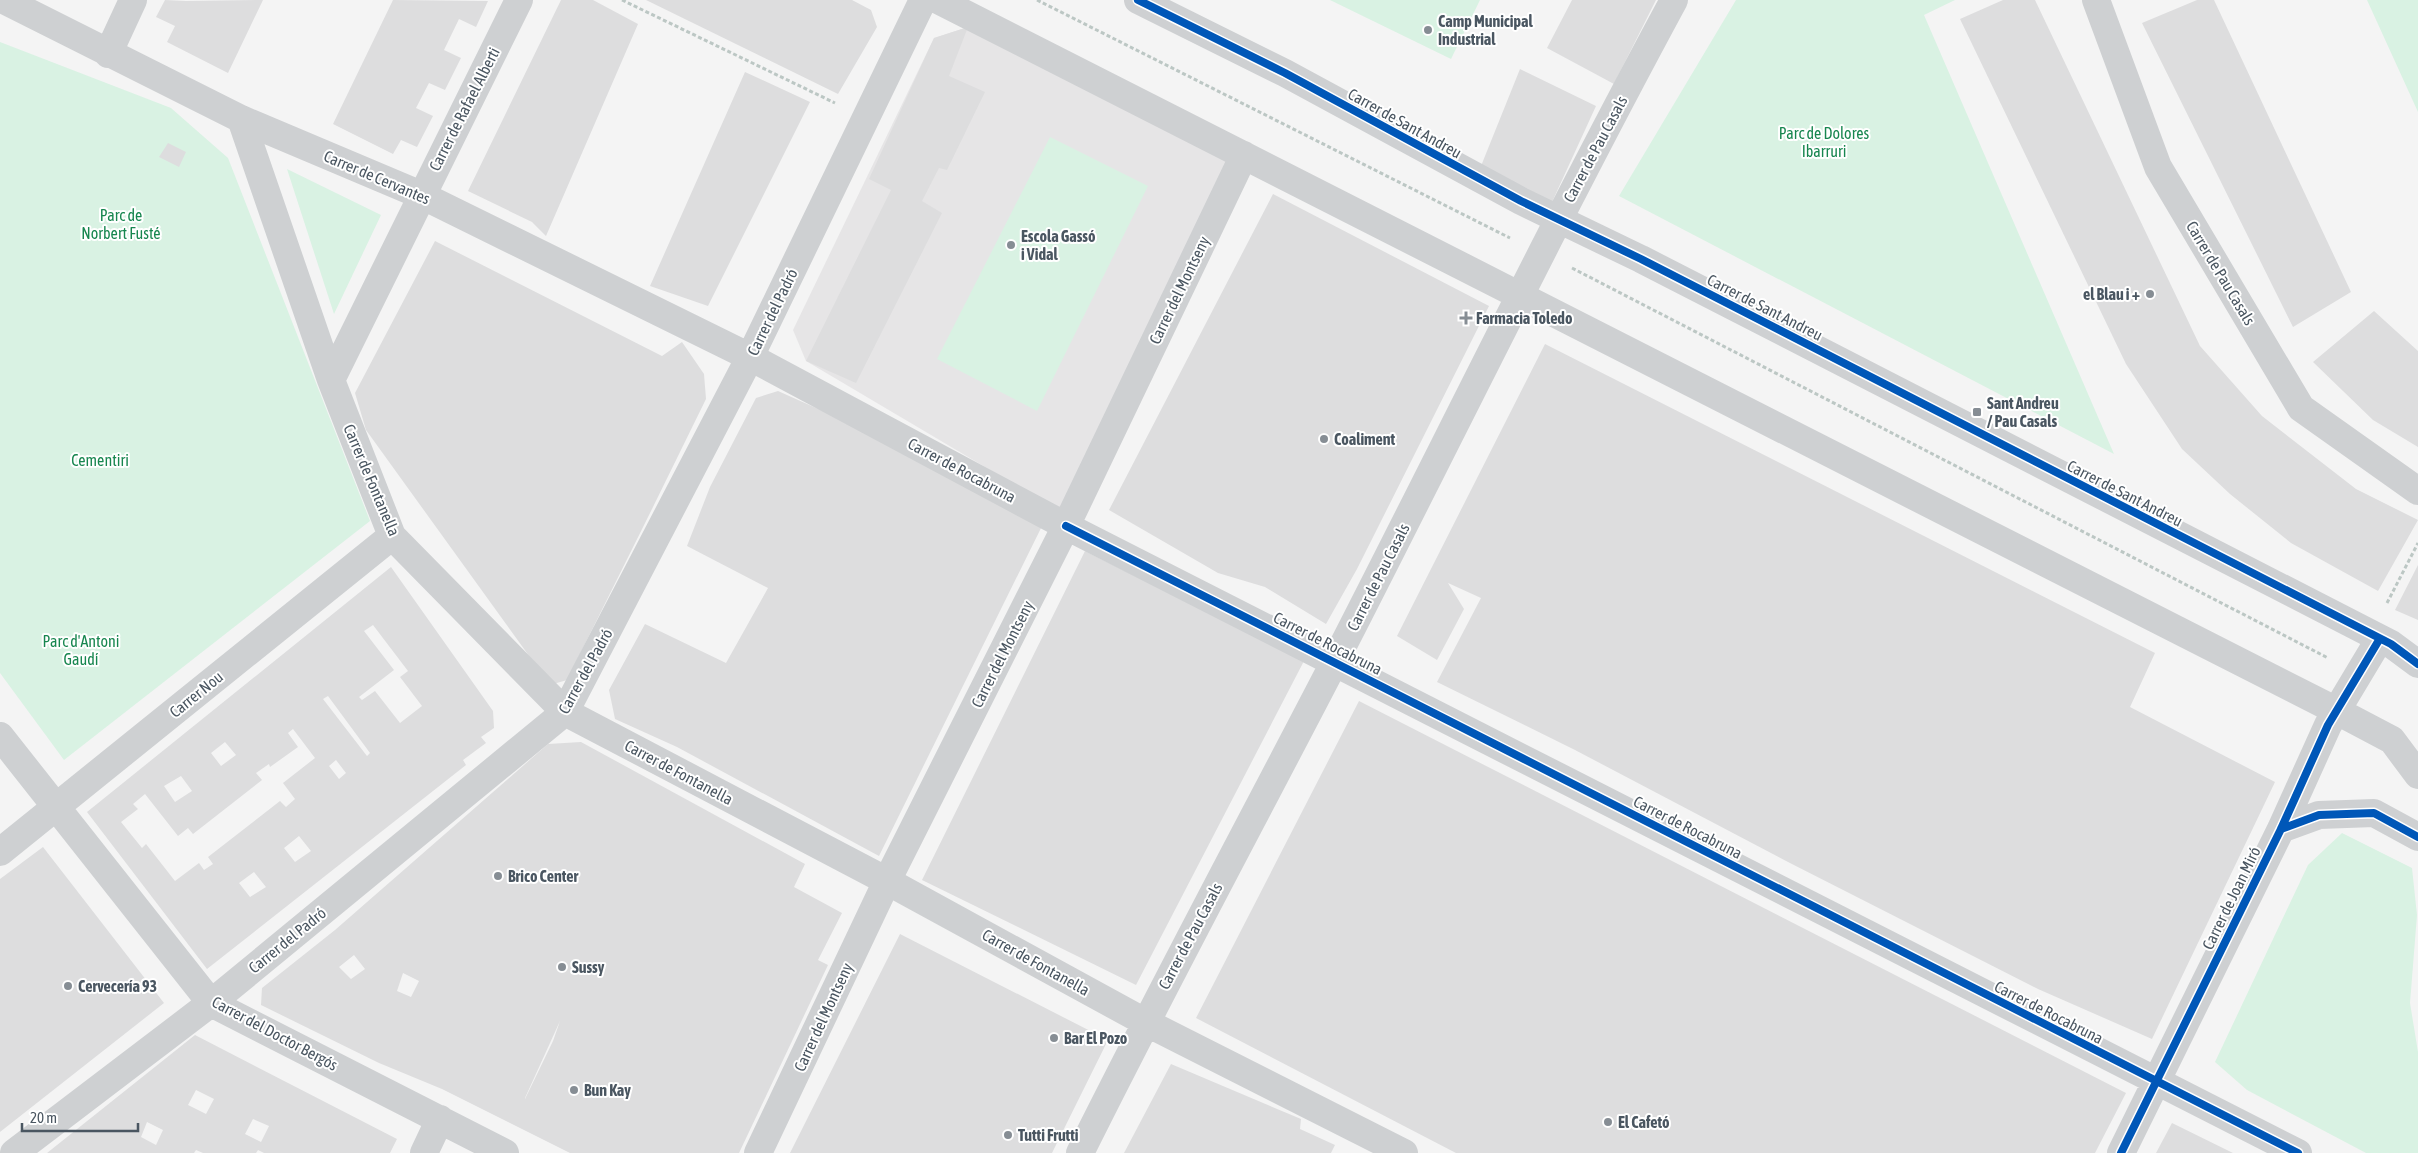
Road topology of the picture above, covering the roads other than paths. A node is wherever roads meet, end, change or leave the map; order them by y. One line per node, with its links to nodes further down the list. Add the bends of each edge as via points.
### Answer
1 (4, 0): 9 (street, Carrer de Cervantes)
2 (133, 0): 9 (street)
3 (518, 0): 12 (street, Carrer de Rafael Alberti)
4 (923, 0): 15 (street, Carrer del Padró)
5 (938, 0): 11 (street)
6 (1138, 0): 13 (street, Carrer de Sant Andreu, via 1285,73)
7 (1674, 0): 13 (street, Carrer de Pau Casals)
8 (2096, 0): 17 (street, Carrer de Pau Casals, via 2158,167 2301,408)
9 (108, 54): 10 (street, Carrer de Cervantes)
10 (241, 118): 12 (street, Carrer de Cervantes); 16 (street, Carrer de Fontanella)
11 (1244, 155): 14 (street); 18 (street, Carrer del Montseny)
12 (421, 195): 15 (street, Carrer de Cervantes); 16 (street, Carrer de Rafael Alberti)
13 (1558, 219): 14 (street, Carrer de Pau Casals); 20 (street, Carrer de Sant Andreu, via 1641,259)
14 (1520, 296): 21 (street, Carrer de Pau Casals); 23 (street)
15 (750, 357): 18 (street, Carrer de Rocabruna); 24 (street, Carrer del Padró)
16 (331, 380): 19 (street, Carrer de Fontanella)
17 (2418, 491)
18 (1066, 526): 21 (street, Carrer de Rocabruna); 31 (street, Carrer del Montseny)
19 (392, 536): 24 (street, Carrer de Fontanella); 27 (street, Carrer Nou)
20 (2374, 649): 22 (street, Carrer de Sant Andreu, via 2391,644); 23 (street, Carrer de Joan Miró)
21 (1334, 662): 33 (street, Carrer de Pau Casals); 34 (street, Carrer de Rocabruna)
22 (2418, 664)
23 (2336, 711): 26 (street, via 2392,740); 28 (street, Carrer de Joan Miró)
24 (565, 712): 31 (street, Carrer de Fontanella); 32 (street, Carrer del Padró)
25 (0, 736): 27 (street, Carrer del Doctor Bergós)
26 (2418, 775)
27 (55, 808): 30 (street, Carrer Nou); 32 (street, Carrer del Doctor Bergós)
28 (2281, 829): 29 (street, via 2319,814 2374,813); 34 (street, Carrer de Joan Miró)
29 (2418, 837)
30 (0, 852)
31 (888, 881): 33 (street, Carrer de Fontanella); 39 (street, Carrer del Montseny)
32 (211, 1003): 35 (street, Carrer del Doctor Bergós); 36 (street, Carrer del Padró)
33 (1145, 1022): 40 (street, Carrer de Pau Casals); 41 (street, Carrer de Fontanella)
34 (2158, 1083): 42 (street, Carrer de Joan Miró); 43 (street, Carrer de Rocabruna)
35 (440, 1119): 37 (street); 38 (street, Carrer del Doctor Bergós)
36 (14, 1153)
37 (424, 1153)
38 (505, 1153)
39 (758, 1153)
40 (1080, 1153)
41 (1404, 1153)
42 (2121, 1153)
43 (2298, 1153)

